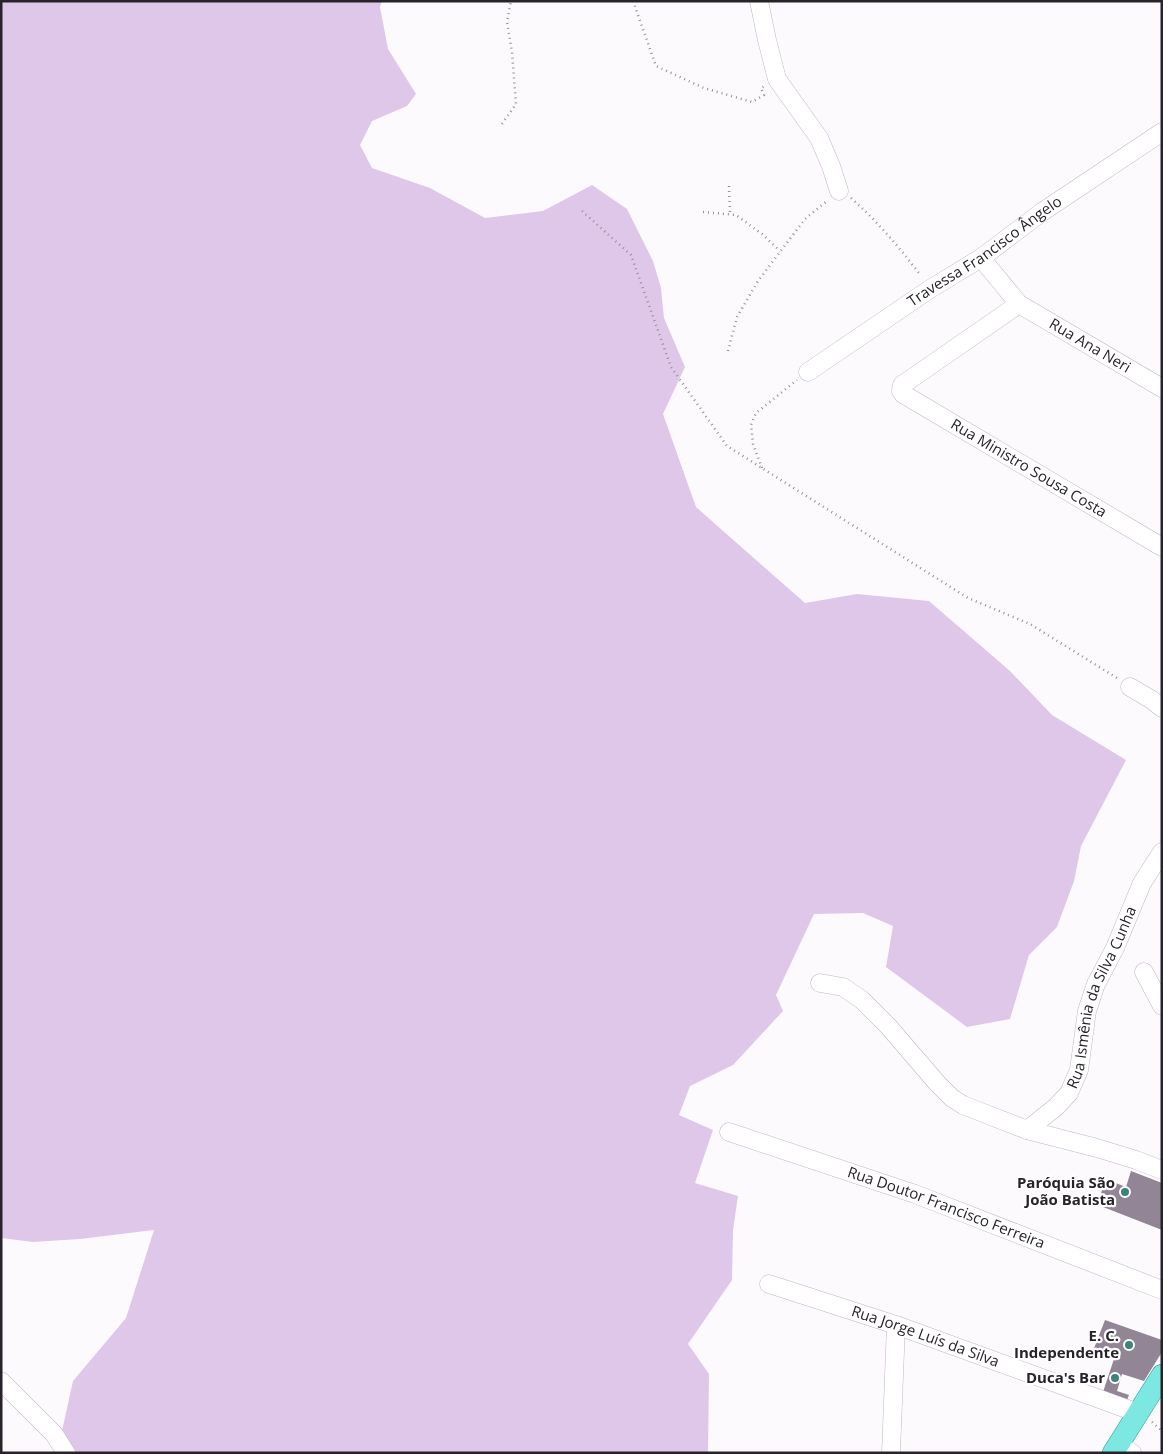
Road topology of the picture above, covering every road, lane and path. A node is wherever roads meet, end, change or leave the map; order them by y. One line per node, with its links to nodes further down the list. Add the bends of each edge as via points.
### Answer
1 (510, 1): 5 (path, via 507,22 516,104)
2 (633, 1): 4 (path, via 656,66 704,88 752,102 764,95 761,88)
3 (759, 1): 4 (street)
4 (777, 79): 8 (street, via 819,138)
5 (502, 124)
6 (1162, 132): 13 (street, Travessa Francisco Ângelo, via 1042,212)
7 (728, 186): 11 (path)
8 (839, 191): 12 (path, via 805,219); 14 (path, via 845,192 866,211 902,249)
9 (582, 211): 19 (path, via 631,255 671,367 727,446)
10 (703, 212): 11 (path)
11 (730, 214): 12 (path, via 762,234)
12 (780, 251): 16 (path, via 737,317)
13 (981, 258): 14 (street, Travessa Francisco Ângelo); 15 (street, Rua Ana Neri)
14 (930, 290): 17 (street, Travessa Francisco Ângelo)
15 (1019, 304): 18 (street, Rua Ana Neri); 20 (street, Rua Ministro Sousa Costa, via 902,385 901,391)
16 (728, 351)
17 (808, 372): 19 (path, via 756,413 752,424 753,444)
18 (1162, 388)
19 (762, 468): 21 (path, via 968,598 1030,624)
20 (1162, 547)
21 (1130, 687): 22 (street)
22 (1162, 708)
23 (1162, 852): 27 (street, Rua Ismênia da Silva Cunha, via 1142,883 1096,984 1087,1011 1079,1070 1069,1093)
24 (1144, 972): 26 (street)
25 (820, 983): 27 (street, via 843,987 862,1000 952,1098)
26 (1162, 1006)
27 (1027, 1130): 29 (street, via 1097,1148)
28 (729, 1132): 31 (street, Rua Doutor Francisco Ferreira, via 915,1194)
29 (1162, 1170)
30 (769, 1284): 32 (street, Rua Jorge Luís da Silva)
31 (1162, 1290)
32 (896, 1326): 35 (street, Rua Jorge Luís da Silva); 38 (street)
33 (1162, 1376): 35 (main road)
34 (1, 1381): 37 (street, via 54,1434)
35 (1138, 1413): 36 (main road)
36 (1122, 1450)
37 (66, 1453)
38 (891, 1453)

